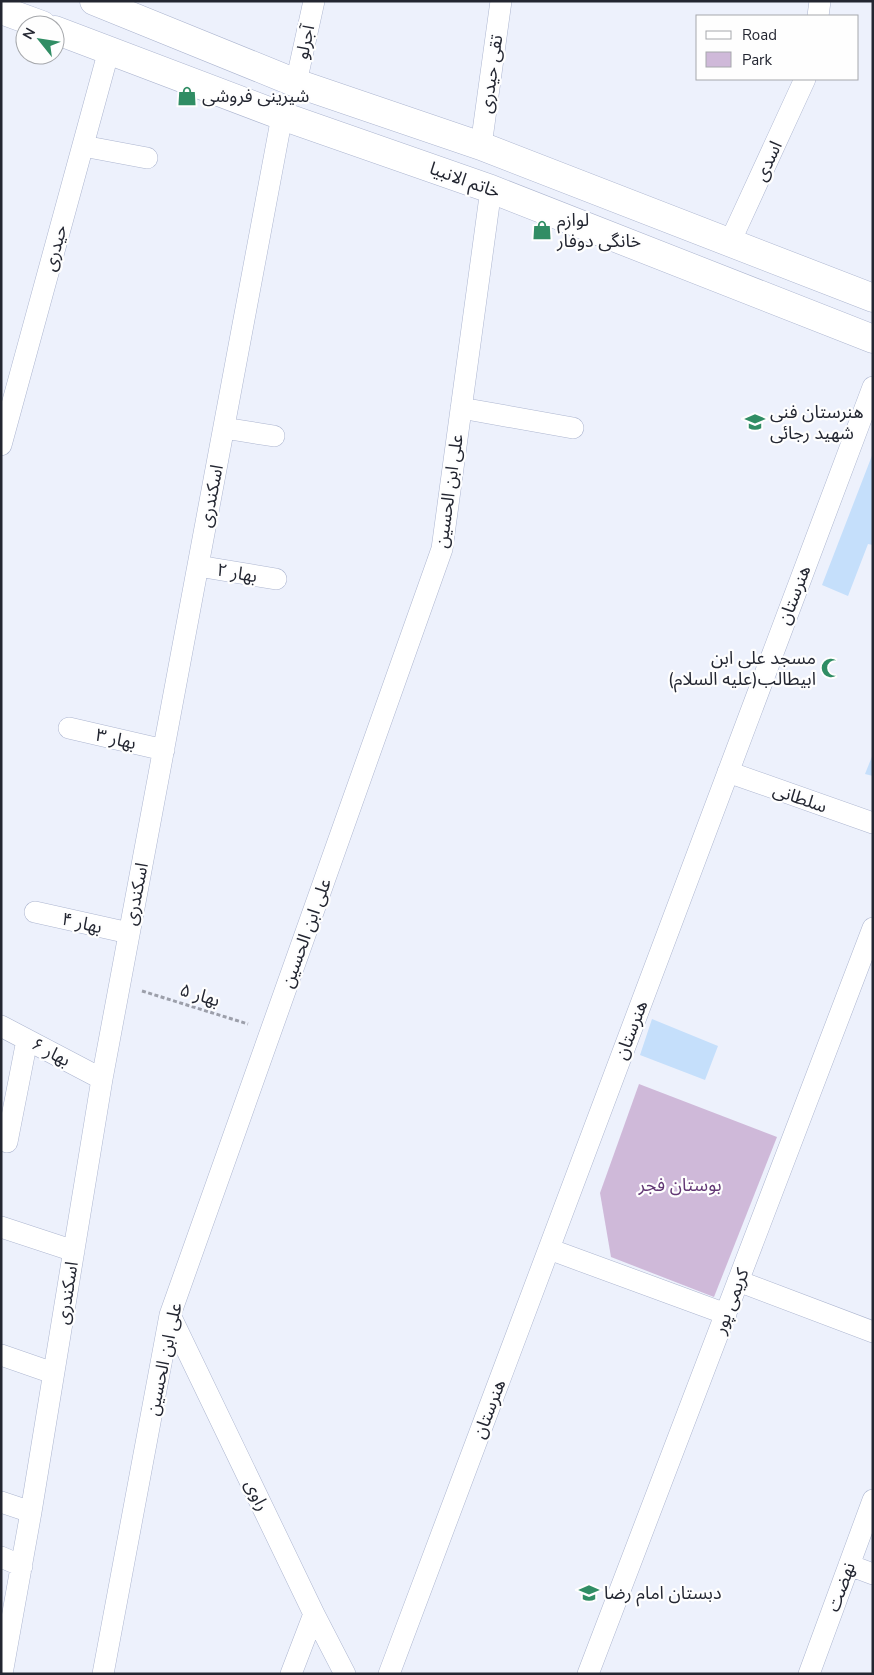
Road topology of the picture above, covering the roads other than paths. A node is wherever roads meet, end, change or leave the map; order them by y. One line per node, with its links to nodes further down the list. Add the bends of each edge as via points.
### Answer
1 (314, 1): 11 (street, آجرلو)
2 (502, 1): 14 (street, تقی حیدری)
3 (820, 1): 7 (street)
4 (111, 4): 11 (main road, خاتم الانبیا)
5 (1, 10): 6 (main road)
6 (15, 15)
7 (818, 15)
8 (65, 34): 9 (main road, خاتم الانبیا)
9 (109, 50): 12 (main road, خاتم الانبیا); 13 (street, حیدری)
10 (805, 80): 17 (street, اسدی)
11 (296, 82): 14 (main road, خاتم الانبیا)
12 (282, 116): 16 (main road, خاتم الانبیا); 22 (street, اسکندری)
13 (83, 146): 15 (street); 25 (street, حیدری)
14 (481, 146): 17 (main road, خاتم الانبیا)
15 (147, 158)
16 (491, 189): 19 (main road, خاتم الانبیا); 21 (street, علی ابن الحسین)
17 (730, 242): 18 (main road, خاتم الانبیا)
18 (873, 298)
19 (873, 339)
20 (873, 387): 30 (street, هنرستان)
21 (461, 408): 23 (street); 44 (street, علی ابن الحسین, via 442,549)
22 (224, 428): 24 (street); 26 (street, اسکندری)
23 (573, 428)
24 (274, 436)
25 (1, 445)
26 (198, 566): 27 (street, بهار ۲); 29 (street, اسکندری)
27 (276, 579)
28 (69, 728): 29 (street, بهار ۳)
29 (164, 750): 34 (street, اسکندری)
30 (728, 772): 31 (street, سلطانی); 40 (street, هنرستان)
31 (873, 823)
32 (35, 912): 34 (street, بهار ۴)
33 (873, 928): 42 (street, کریمی پور)
34 (129, 934): 37 (street, اسکندری)
35 (1, 1026): 36 (street, بهار ۶)
36 (27, 1040): 37 (street, بهار ۶); 38 (street)
37 (102, 1079): 41 (street, اسکندری)
38 (7, 1142)
39 (1, 1227): 41 (street)
40 (549, 1248): 43 (street); 62 (street, هنرستان)
41 (74, 1251): 47 (street, اسکندری)
42 (738, 1281): 43 (street, کریمی پور); 45 (street)
43 (726, 1314): 63 (street, کریمی پور)
44 (170, 1315): 56 (street, راوی); 59 (street, علی ابن الحسین)
45 (873, 1332)
46 (1, 1355): 47 (street)
47 (53, 1373): 50 (street, اسکندری)
48 (873, 1500): 51 (street, نهضت)
49 (1, 1502): 50 (street)
50 (31, 1512): 54 (street, اسکندری)
51 (869, 1522): 53 (street, نهضت)
52 (1, 1557): 54 (street)
53 (849, 1565): 55 (street); 64 (street, نهضت)
54 (22, 1566): 57 (street, اسکندری)
55 (873, 1574)
56 (314, 1614): 60 (street); 61 (street, راوی)
57 (5, 1638): 58 (street, اسکندری)
58 (2, 1674)
59 (103, 1674)
60 (291, 1674)
61 (346, 1674)
62 (389, 1674)
63 (588, 1674)
64 (809, 1674)

